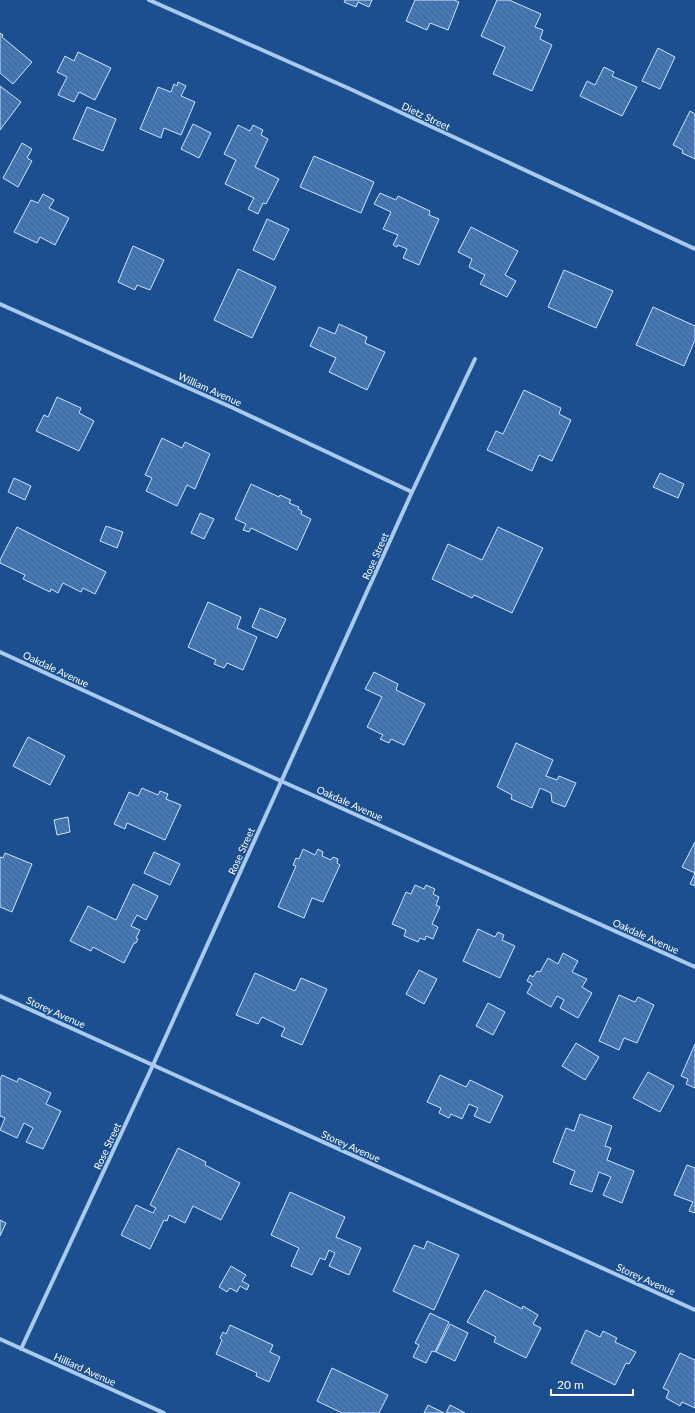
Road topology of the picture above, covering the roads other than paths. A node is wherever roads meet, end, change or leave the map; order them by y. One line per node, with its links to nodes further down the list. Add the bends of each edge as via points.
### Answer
1 (149, 0): 2 (street, Dietz Street, via 348,88)
2 (695, 249)
3 (0, 304): 5 (street, William Avenue, via 231,407)
4 (475, 359): 5 (street, Rose Street)
5 (412, 492): 7 (street, Rose Street)
6 (0, 652): 7 (street, Oakdale Avenue)
7 (281, 781): 8 (street, Oakdale Avenue); 10 (street, Rose Street)
8 (695, 967)
9 (0, 996): 10 (street, Storey Avenue)
10 (153, 1065): 11 (street, Storey Avenue); 13 (street, Rose Street)
11 (695, 1310)
12 (0, 1339): 13 (street, Hilliard Avenue)
13 (21, 1349): 14 (street, Hilliard Avenue)
14 (164, 1413)

